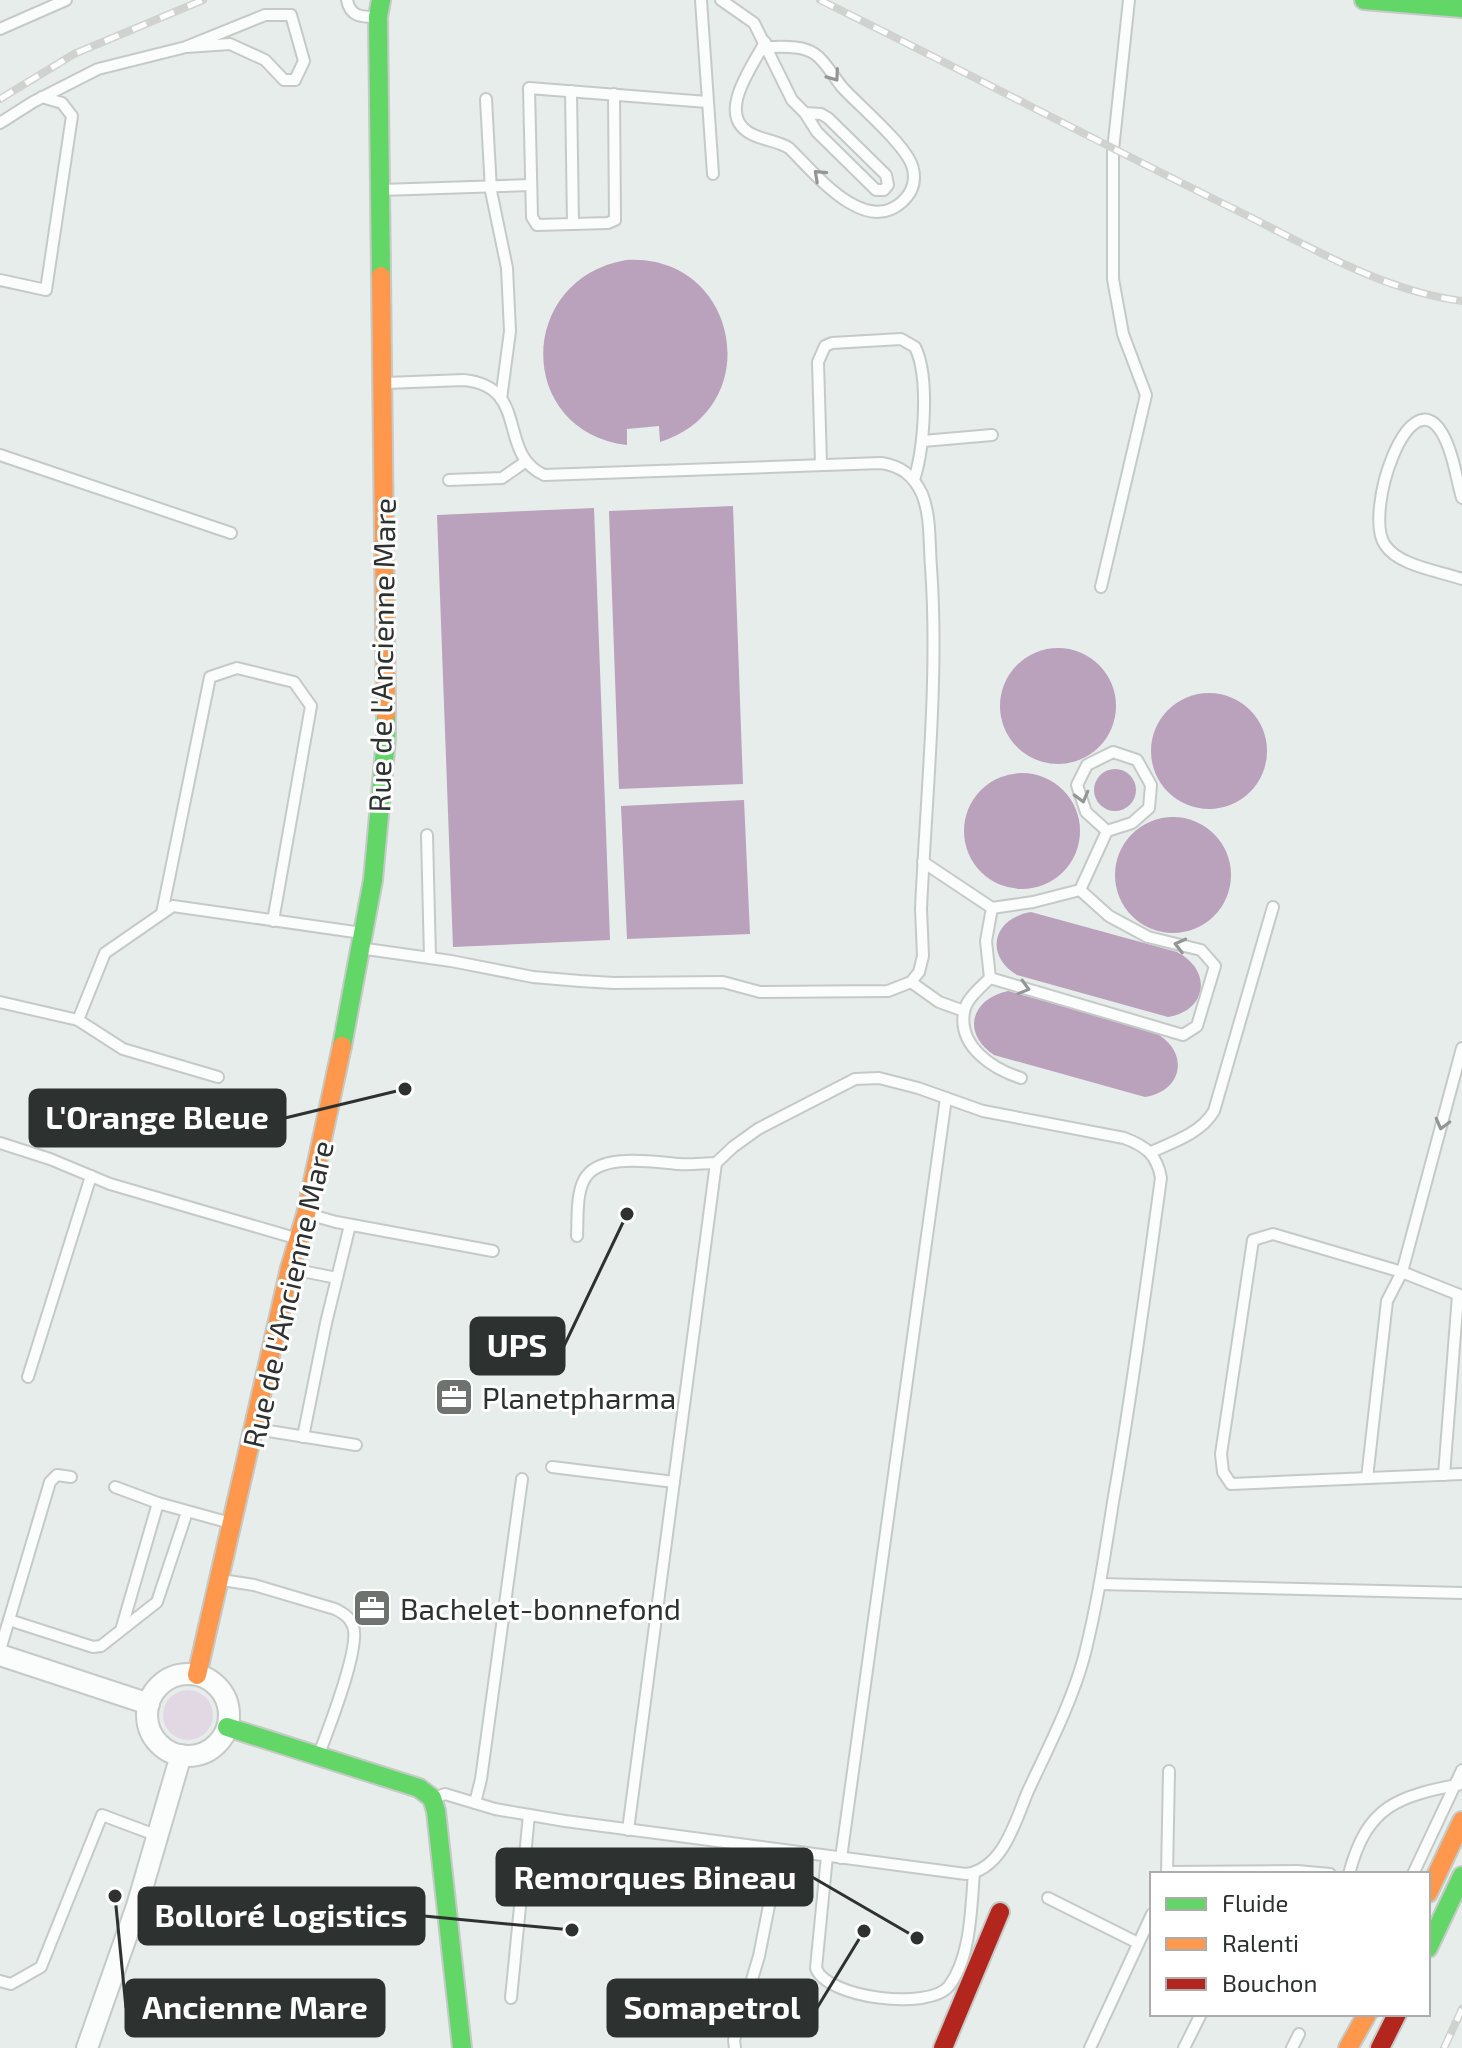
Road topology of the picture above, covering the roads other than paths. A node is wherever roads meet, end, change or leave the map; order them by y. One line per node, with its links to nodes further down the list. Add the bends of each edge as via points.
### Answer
1 (66, 0): 9 (lane)
2 (347, 0): 8 (lane, via 353,14 362,17)
3 (701, 0): 16 (lane)
4 (721, 0): 10 (lane, via 748,16)
5 (1129, 0): 37 (lane, via 1113,150 1113,279 1123,334 1146,395)
6 (1364, 0): 7 (street)
7 (1462, 8)
8 (380, 9): 22 (street, Rue de l'Ancienne Mare)
9 (0, 29)
10 (766, 44): 10 (lane, one-way to 10, via 817,55 904,151 914,169 914,183 902,202 881,213 855,207 789,148 739,124 735,104); 17 (lane, via 792,100)
11 (186, 47): 11 (lane, via 230,44 265,60 284,80 295,80 304,61 291,15 265,15); 14 (lane, via 98,69)
12 (571, 91): 13 (lane); 20 (lane, via 529,88); 23 (lane)
13 (614, 94): 16 (lane); 23 (lane, via 615,220)
14 (42, 97): 18 (lane); 24 (lane, via 62,103 72,116 46,290)
15 (486, 99): 21 (lane)
16 (707, 102): 19 (lane)
17 (805, 113): 17 (lane, via 869,184 884,190 886,175 828,118)
18 (0, 123)
19 (713, 174)
20 (531, 185): 21 (lane); 23 (lane, via 537,225)
21 (491, 186): 22 (lane); 26 (lane, via 507,268 510,331)
22 (381, 190): 25 (street, Rue de l'Ancienne Mare)
23 (573, 224)
24 (0, 280)
25 (384, 384): 26 (lane, via 475,381); 46 (street, Rue de l'Ancienne Mare, via 386,739)
26 (501, 399): 30 (lane)
27 (992, 435): 28 (lane)
28 (923, 441): 31 (lane, via 922,369 915,347 901,339 832,343 818,362); 33 (lane)
29 (0, 455): 35 (lane)
30 (525, 462): 31 (lane, via 544,475); 32 (lane, via 502,478)
31 (821, 464): 33 (lane, via 893,465)
32 (449, 480)
33 (914, 480): 40 (lane, via 927,514 934,616)
34 (1462, 498): 36 (lane, via 1442,433 1427,421 1407,427 1377,514 1383,543 1399,558)
35 (231, 533)
36 (1462, 579)
37 (1101, 587)
38 (1107, 831): 38 (lane, one-way to 38, via 1132,823 1149,808 1151,785 1137,760 1113,752 1087,765 1077,785 1086,812); 41 (lane)
39 (427, 835): 47 (lane)
40 (923, 862): 43 (lane); 49 (lane, via 923,956)
41 (1080, 890): 43 (lane); 48 (lane, one-way to 41, via 1183,1035 1197,1026 1215,966 1201,950 1148,937 1109,916)
42 (1273, 907): 58 (lane, via 1214,1111 1182,1139)
43 (992, 908): 48 (lane, via 986,941)
44 (162, 913): 45 (lane, via 173,906); 45 (lane, via 210,677 237,668 294,682 311,706); 52 (lane, via 105,953)
45 (273, 921): 46 (lane)
46 (362, 941): 47 (lane); 61 (street, Rue de l'Ancienne Mare)
47 (430, 958): 49 (lane, via 533,977 723,982 760,992 888,991)
48 (990, 978): 51 (lane)
49 (911, 982): 51 (lane, via 939,1002)
50 (0, 1002): 52 (lane)
51 (964, 1011): 55 (lane, via 975,1050 999,1071)
52 (78, 1020): 54 (lane, via 123,1049)
53 (1462, 1048): 67 (lane, one-way to 67)
54 (218, 1077)
55 (1021, 1078)
56 (946, 1098): 58 (lane, via 983,1111 1124,1138); 59 (lane, via 879,1078 855,1079 758,1129); 107 (lane)
57 (0, 1143): 60 (lane)
58 (1151, 1152): 86 (lane, via 1161,1178)
59 (716, 1163): 63 (lane, via 631,1160 594,1169 582,1182); 80 (lane)
60 (91, 1176): 64 (lane); 70 (lane)
61 (306, 1214): 62 (lane); 64 (street, Rue de l'Ancienne Mare)
62 (350, 1225): 65 (lane); 68 (lane)
63 (577, 1236)
64 (297, 1239): 66 (street, Rue de l'Ancienne Mare)
65 (493, 1251)
66 (290, 1268): 68 (lane); 71 (street, Rue de l'Ancienne Mare)
67 (1402, 1272): 69 (lane); 78 (lane, via 1387,1301); 78 (lane, via 1273,1234 1253,1240 1221,1454 1223,1472 1231,1484)
68 (337, 1278): 72 (lane)
69 (1460, 1295): 76 (lane)
70 (28, 1377)
71 (254, 1429): 72 (lane); 84 (street, Rue de l'Ancienne Mare)
72 (303, 1437): 73 (lane)
73 (356, 1445)
74 (552, 1467): 80 (lane)
75 (1462, 1474): 76 (lane)
76 (1444, 1475): 78 (lane)
77 (71, 1477): 88 (lane, via 57,1475 50,1482)
78 (1367, 1478)
79 (522, 1479): 100 (lane)
80 (674, 1482): 103 (lane)
81 (115, 1487): 82 (lane)
82 (158, 1503): 83 (lane); 89 (lane)
83 (187, 1512): 84 (lane); 89 (lane, via 160,1596)
84 (233, 1523): 85 (street, Rue de l'Ancienne Mare)
85 (220, 1579): 91 (street, Rue de l'Ancienne Mare); 95 (lane, via 335,1609 353,1623 352,1653)
86 (1100, 1584): 87 (lane); 113 (lane, via 1073,1691 999,1853)
87 (1462, 1593)
88 (9, 1620): 89 (lane, via 93,1647); 90 (lane)
89 (122, 1627)
90 (0, 1652): 92 (street)
91 (197, 1675): 92 (street, via 167,1679); 93 (street, via 221,1690 229,1708)
92 (149, 1704): 94 (street, via 153,1737)
93 (227, 1727): 94 (street, via 214,1746); 95 (street)
94 (181, 1755): 104 (street)
95 (319, 1756): 99 (street, via 419,1788)
96 (1462, 1770): 98 (lane)
97 (1169, 1771): 108 (lane)
98 (1458, 1784): 111 (lane, via 1400,1799 1383,1810); 112 (lane)
99 (432, 1798): 100 (lane, via 445,1794); 130 (street)
100 (475, 1803): 101 (lane)
101 (529, 1815): 103 (lane); 123 (lane)
102 (1462, 1821): 115 (street)
103 (628, 1830): 105 (lane)
104 (158, 1836): 121 (lane, via 102,1815 41,1967 11,1984); 122 (street)
105 (780, 1850): 106 (lane); 131 (lane)
106 (827, 1856): 107 (lane); 113 (lane, via 818,1976 835,1987 885,1998 935,1996 951,1983 964,1948)
107 (841, 1858): 113 (lane)
108 (1168, 1872)
109 (1232, 1872): 110 (lane)
110 (1308, 1872)
111 (1350, 1872)
112 (1414, 1872)
113 (974, 1873)
114 (1462, 1876): 120 (street)
115 (1430, 1889)
116 (1048, 1898): 119 (lane)
117 (1000, 1912): 132 (street)
118 (1150, 1918): 119 (lane)
119 (1138, 1943): 133 (lane)
120 (1430, 1944)
121 (0, 1981)
122 (109, 1987): 128 (street); 129 (street)
123 (511, 1998)
124 (1200, 2016): 134 (lane)
125 (1366, 2016): 136 (street)
126 (1396, 2016): 137 (street)
127 (1299, 2034): 135 (lane)
128 (77, 2048)
129 (87, 2048)
130 (462, 2048)
131 (735, 2048)
132 (943, 2048)
133 (1090, 2048)
134 (1184, 2048)
135 (1292, 2048)
136 (1348, 2048)
137 (1380, 2048)

